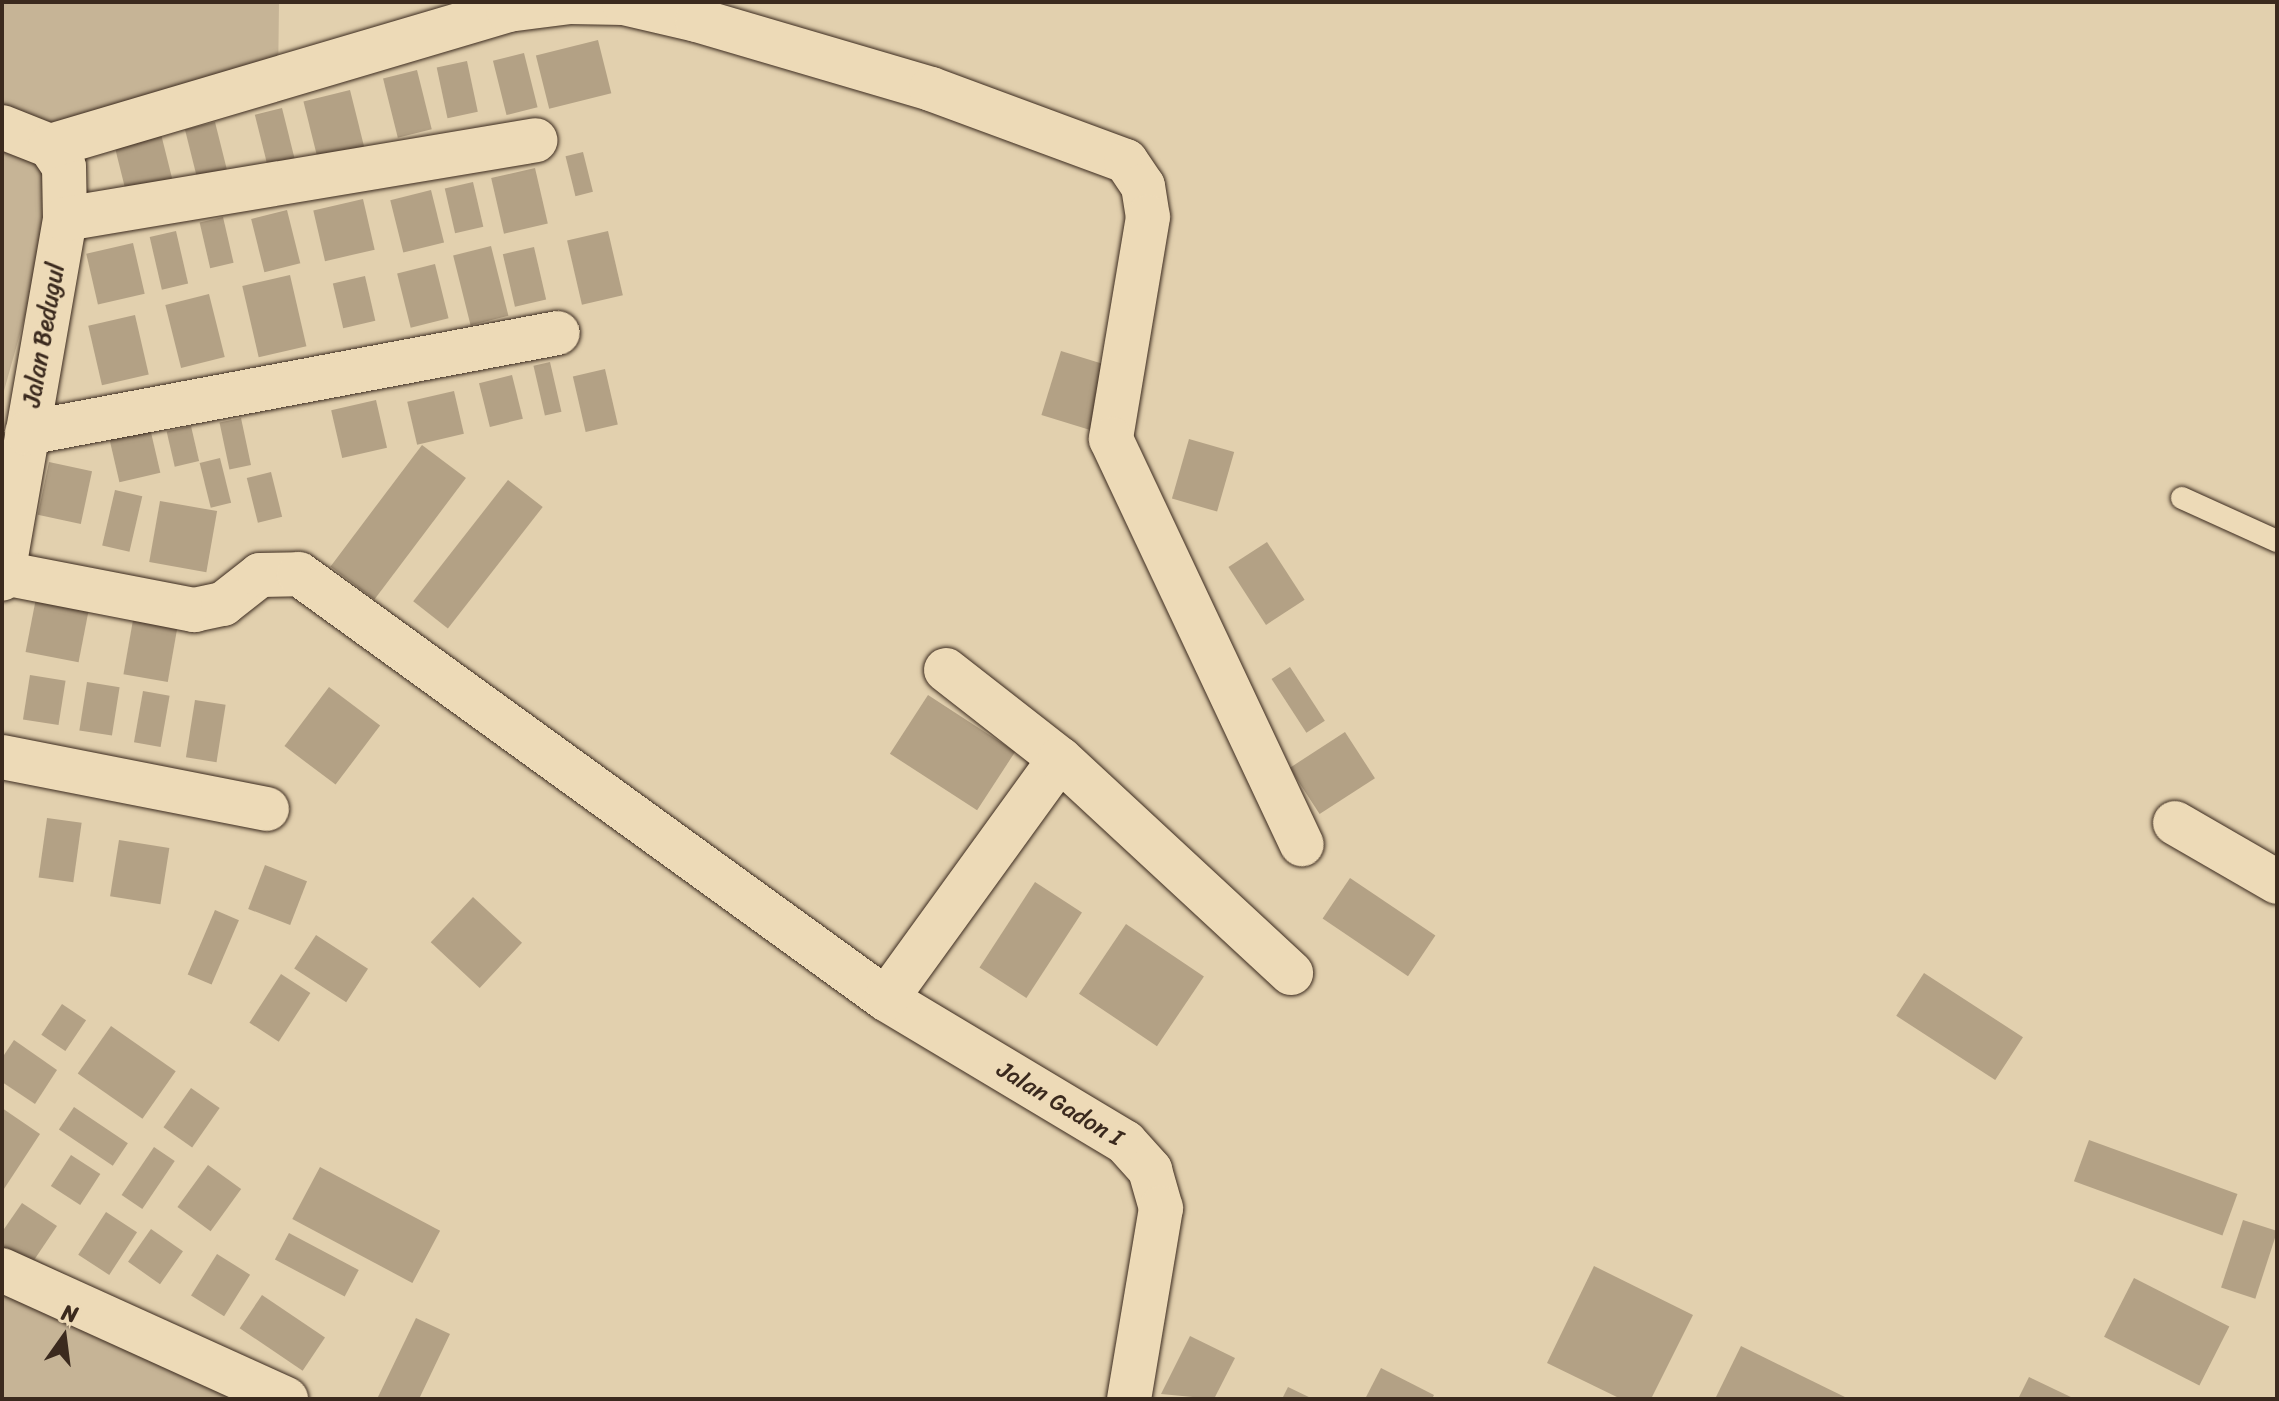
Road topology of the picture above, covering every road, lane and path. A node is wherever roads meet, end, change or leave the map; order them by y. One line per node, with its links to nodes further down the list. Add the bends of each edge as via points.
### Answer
1 (2, 127): 3 (street)
2 (535, 140): 4 (street)
3 (50, 146): 4 (street, Jalan Bedugul, via 64,167); 15 (street, via 508,10 570,2 624,3 697,20 931,89 1126,161 1143,186 1148,217 1111,439)
4 (65, 219): 6 (street, Jalan Bedugul)
5 (558, 333): 6 (street)
6 (27, 433): 9 (street, Jalan Bedugul)
7 (2182, 498): 8 (lane)
8 (2277, 541)
9 (2, 576): 18 (street, Jalan Gadon I, via 194,610 223,604 260,575 299,574)
10 (946, 670): 12 (street)
11 (2, 757): 13 (street)
12 (1060, 759): 17 (street); 18 (street)
13 (267, 809)
14 (2175, 823): 16 (street)
15 (1302, 844)
16 (2277, 882)
17 (1291, 973)
18 (886, 999): 21 (street, Jalan Gadon I, via 1125,1142 1150,1170 1160,1219)
19 (2, 1270): 20 (street)
20 (286, 1399)
21 (1129, 1399)

